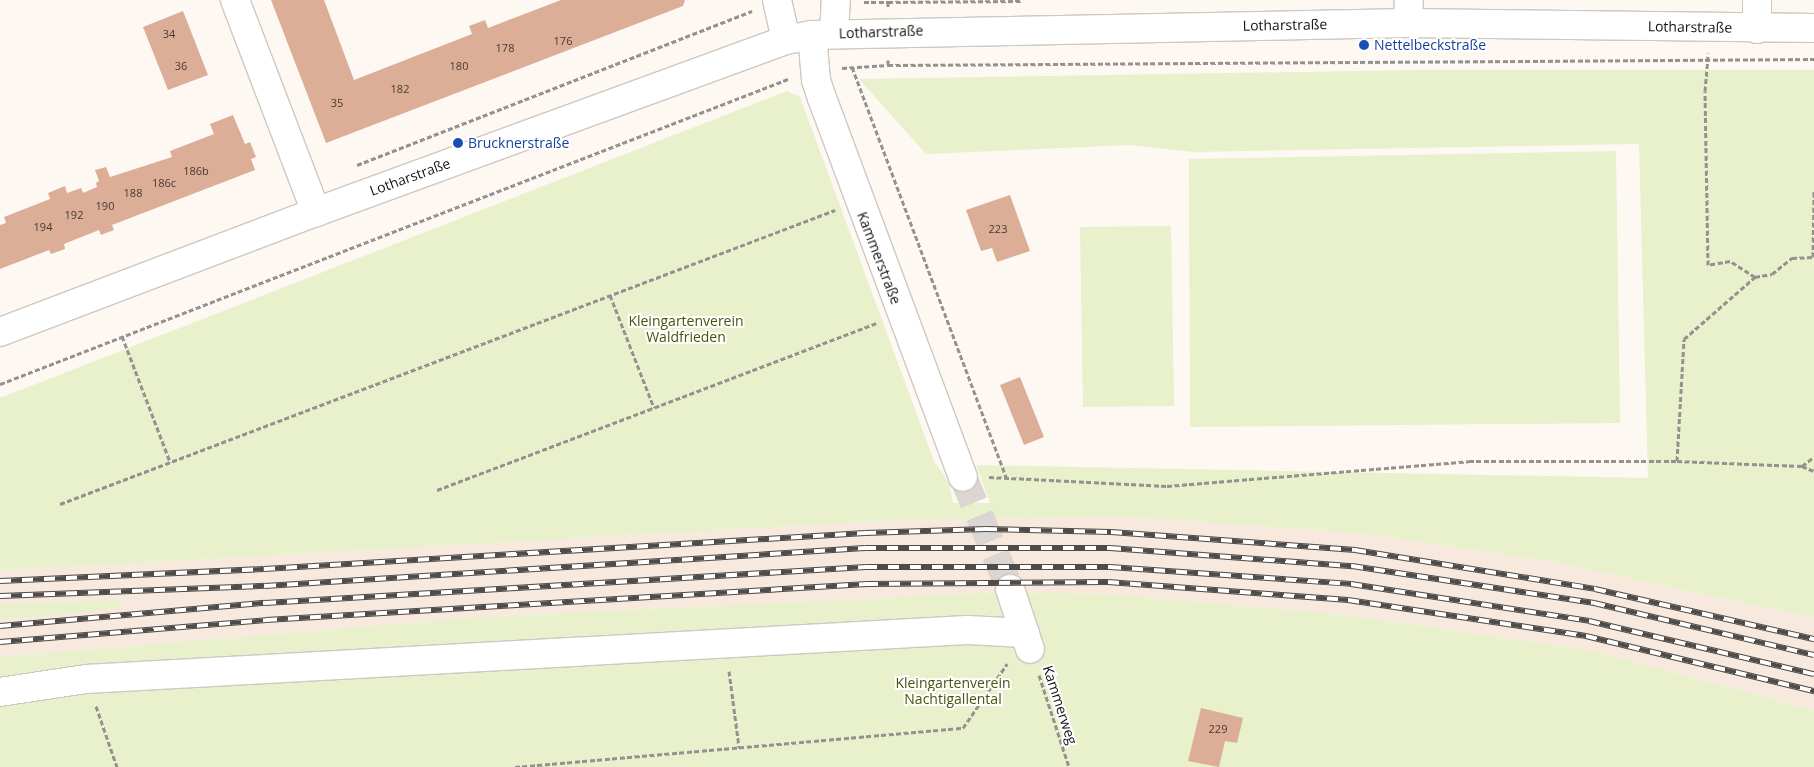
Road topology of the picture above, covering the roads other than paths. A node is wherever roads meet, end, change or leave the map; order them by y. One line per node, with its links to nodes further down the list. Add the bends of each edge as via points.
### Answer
1 (235, 0): 9 (street)
2 (777, 0): 8 (street, Kammerstraße)
3 (836, 0): 8 (street, Kammerstraße)
4 (1757, 0): 7 (street)
5 (1409, 11): 7 (street, Lotharstraße); 8 (street, Lotharstraße)
6 (1814, 28): 7 (street, Lotharstraße)
7 (1757, 29)
8 (811, 36): 9 (street, Lotharstraße); 11 (street, Kammerstraße, via 815,69 858,201)
9 (316, 212): 10 (street, Lotharstraße)
10 (0, 332)
11 (963, 477)
12 (1010, 589): 13 (street, via 1028,641 967,630 86,679)
13 (0, 692)

